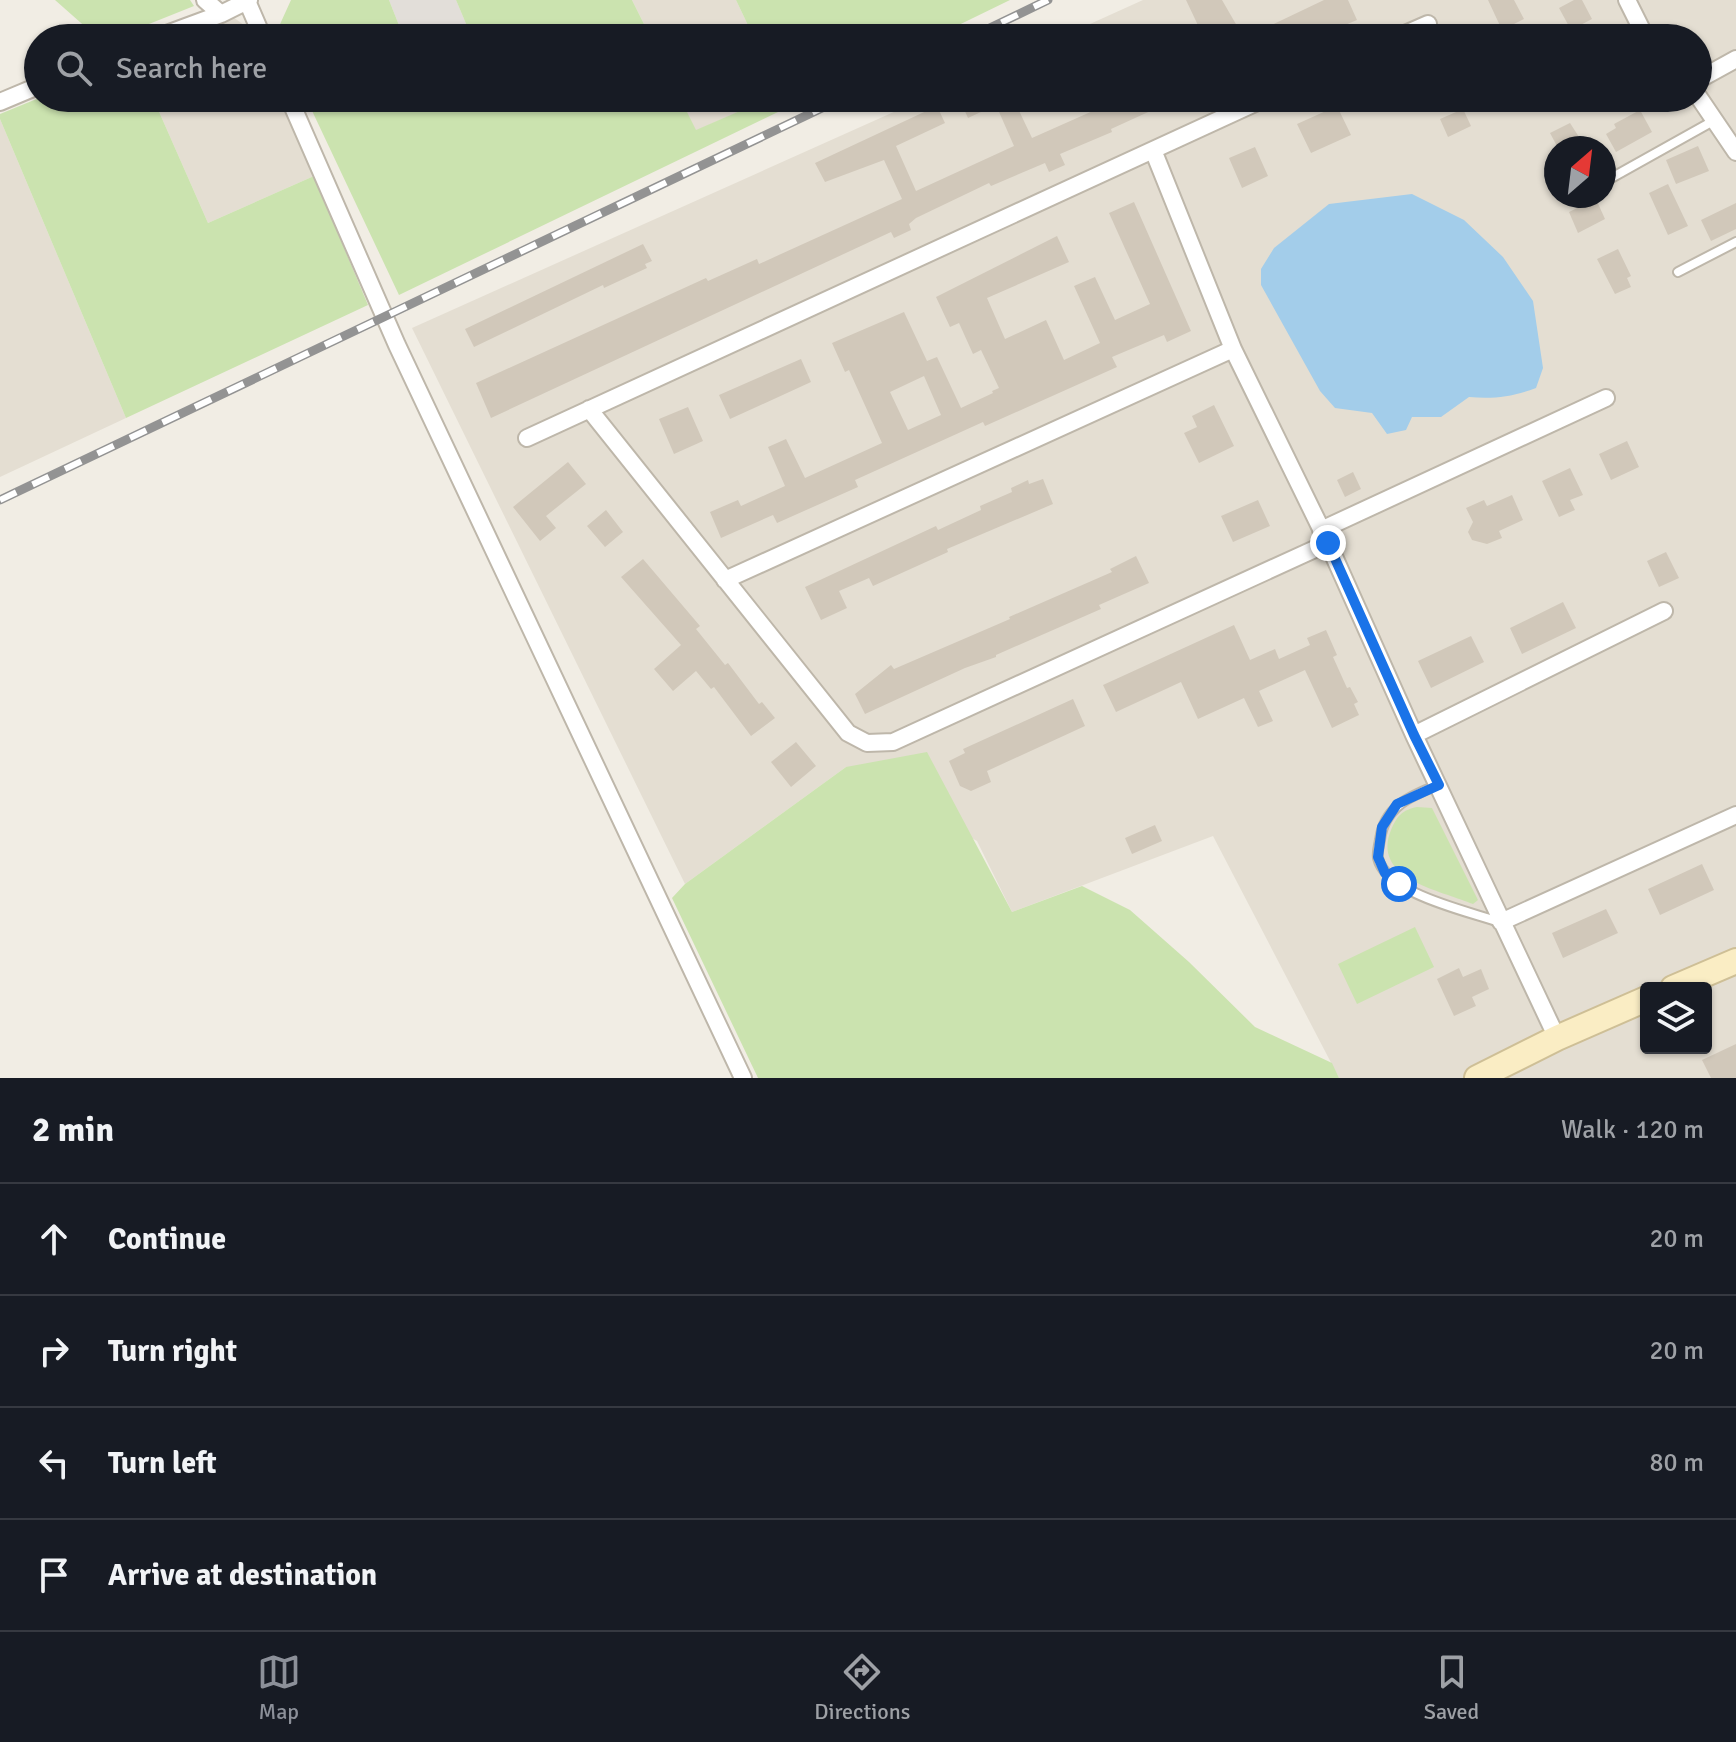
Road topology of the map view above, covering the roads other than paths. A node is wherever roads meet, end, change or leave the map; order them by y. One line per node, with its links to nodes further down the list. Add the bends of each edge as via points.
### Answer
1 (205, 0): 4 (street)
2 (248, 0): 4 (street); 6 (street)
3 (1627, 0): 7 (street)
4 (221, 14): 5 (street)
5 (194, 24)
6 (257, 24)
7 (1639, 24)
8 (1736, 59): 9 (street)
9 (1712, 72)
10 (24, 92): 11 (street)
11 (0, 102)
12 (295, 112): 36 (street, via 397,345)
13 (1236, 112): 16 (street)
14 (1709, 112): 15 (street)
15 (1715, 120): 17 (street); 18 (lane)
16 (1153, 150): 21 (street); 23 (street)
17 (1736, 152)
18 (1616, 175)
19 (1736, 242): 20 (lane)
20 (1678, 272)
21 (1233, 349): 25 (street); 26 (street)
22 (1606, 398): 25 (street)
23 (589, 409): 24 (street); 26 (street)
24 (527, 438)
25 (1324, 536): 26 (street, via 893,742 867,743 848,733); 28 (street)
26 (725, 580)
27 (1664, 611): 28 (street)
28 (1414, 735): 29 (street)
29 (1439, 785): 31 (street); 31 (lane, via 1397,804 1382,827 1378,857 1385,873 1422,896)
30 (1736, 815): 31 (street)
31 (1501, 922): 35 (street)
32 (1736, 961): 33 (street)
33 (1687, 982)
34 (1640, 1002): 35 (street)
35 (1557, 1038): 37 (street)
36 (743, 1078)
37 (1477, 1078)

